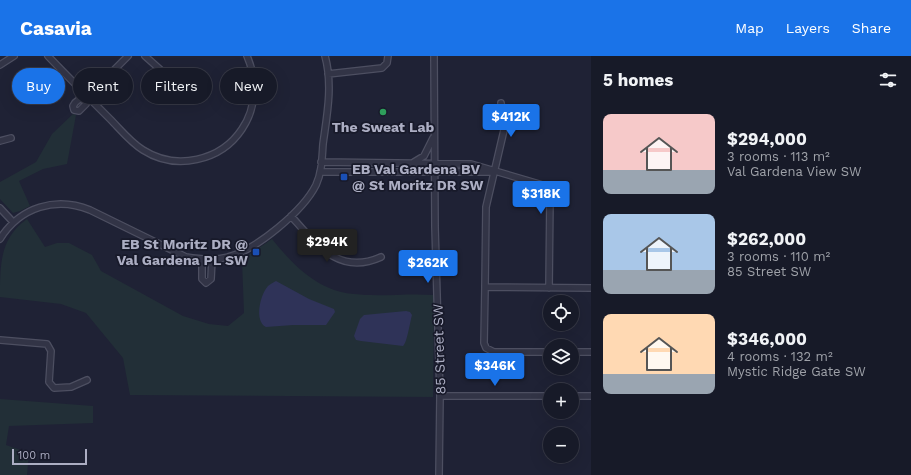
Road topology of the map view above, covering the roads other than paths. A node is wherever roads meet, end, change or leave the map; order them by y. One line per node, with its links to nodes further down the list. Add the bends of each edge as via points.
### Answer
1 (14, 56): 9 (street)
2 (48, 56): 13 (street)
3 (128, 56): 10 (street)
4 (145, 56): 11 (street)
5 (246, 56): 14 (street, via 251,67 254,87 254,100 249,116 242,130 232,141 221,150 201,159 171,160 144,151)
6 (324, 56): 12 (street)
7 (388, 56): 12 (street, via 386,65 379,68)
8 (434, 56): 16 (street, 85 Street SW)
9 (0, 65)
10 (116, 68)
11 (158, 68)
12 (328, 74): 19 (street, via 329,89)
13 (73, 81)
14 (96, 104)
15 (501, 104): 24 (street, via 504,130)
16 (434, 136): 20 (street, via 424,156); 21 (street, 85 Street SW)
17 (11, 138): 18 (street)
18 (0, 141)
19 (322, 162): 20 (street); 22 (street)
20 (413, 162): 21 (street)
21 (434, 162): 23 (street, 85 Street SW); 24 (street, via 471,164)
22 (320, 172): 23 (street); 26 (street, via 316,185 306,201)
23 (434, 172): 24 (street); 40 (street, 85 Street SW)
24 (494, 172): 32 (street, via 485,215); 33 (street, via 542,184 548,189)
25 (0, 208): 27 (street)
26 (291, 216): 29 (street, via 318,247 337,258 359,263); 31 (street, via 244,251 227,258)
27 (13, 222): 28 (street); 30 (street, via 42,206 58,203 77,205 174,252)
28 (0, 239)
29 (381, 257)
30 (202, 259): 31 (street); 31 (street, via 202,279 206,283 211,279)
31 (212, 259)
32 (485, 287): 33 (street); 36 (street, via 486,348 494,352)
33 (549, 288): 34 (street)
34 (591, 288)
35 (0, 340): 39 (street, via 47,344 51,352 49,382 54,388 71,387)
36 (543, 352)
37 (579, 352): 38 (street)
38 (591, 352)
39 (87, 380)
40 (440, 396): 41 (street); 44 (street, 85 Street SW)
41 (543, 396)
42 (579, 396): 43 (street)
43 (591, 396)
44 (439, 475)

